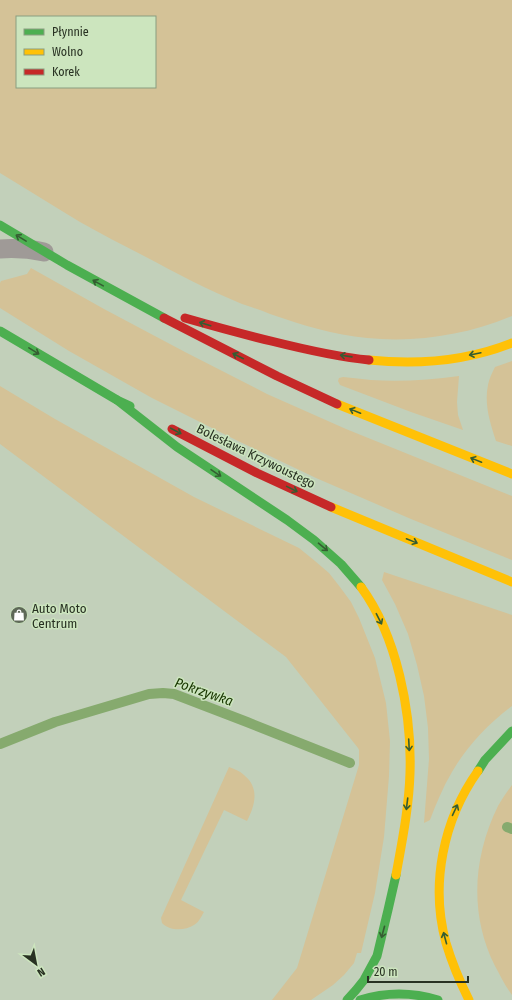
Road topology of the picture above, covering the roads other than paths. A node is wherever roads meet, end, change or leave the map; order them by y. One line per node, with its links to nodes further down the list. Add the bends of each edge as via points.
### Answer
1 (0, 225): 3 (main road, one-way to 1)
2 (0, 249): 3 (lane, via 24,249)
3 (45, 253): 4 (main road, one-way to 3)
4 (130, 300): 6 (main road, one-way to 4, via 476,354 436,360 370,360 293,346 209,325); 8 (main road, one-way to 4, via 299,387)
5 (0, 331): 7 (main road, Bolesława Krzywoustego, one-way to 7)
6 (512, 343)
7 (117, 400): 9 (main road, Bolesława Krzywoustego, one-way to 9, via 306,496); 11 (main road, one-way to 11, via 176,447 322,545 368,596 387,637 404,694 410,748 408,790 399,859 377,956 362,984)
8 (512, 474)
9 (512, 582)
10 (512, 731): 14 (main road, one-way to 10, via 444,936 440,916 440,865 444,841 461,797 476,772)
11 (347, 1000)
12 (360, 1000): 13 (main road, via 392,993 412,994)
13 (438, 1000)
14 (469, 1000)

